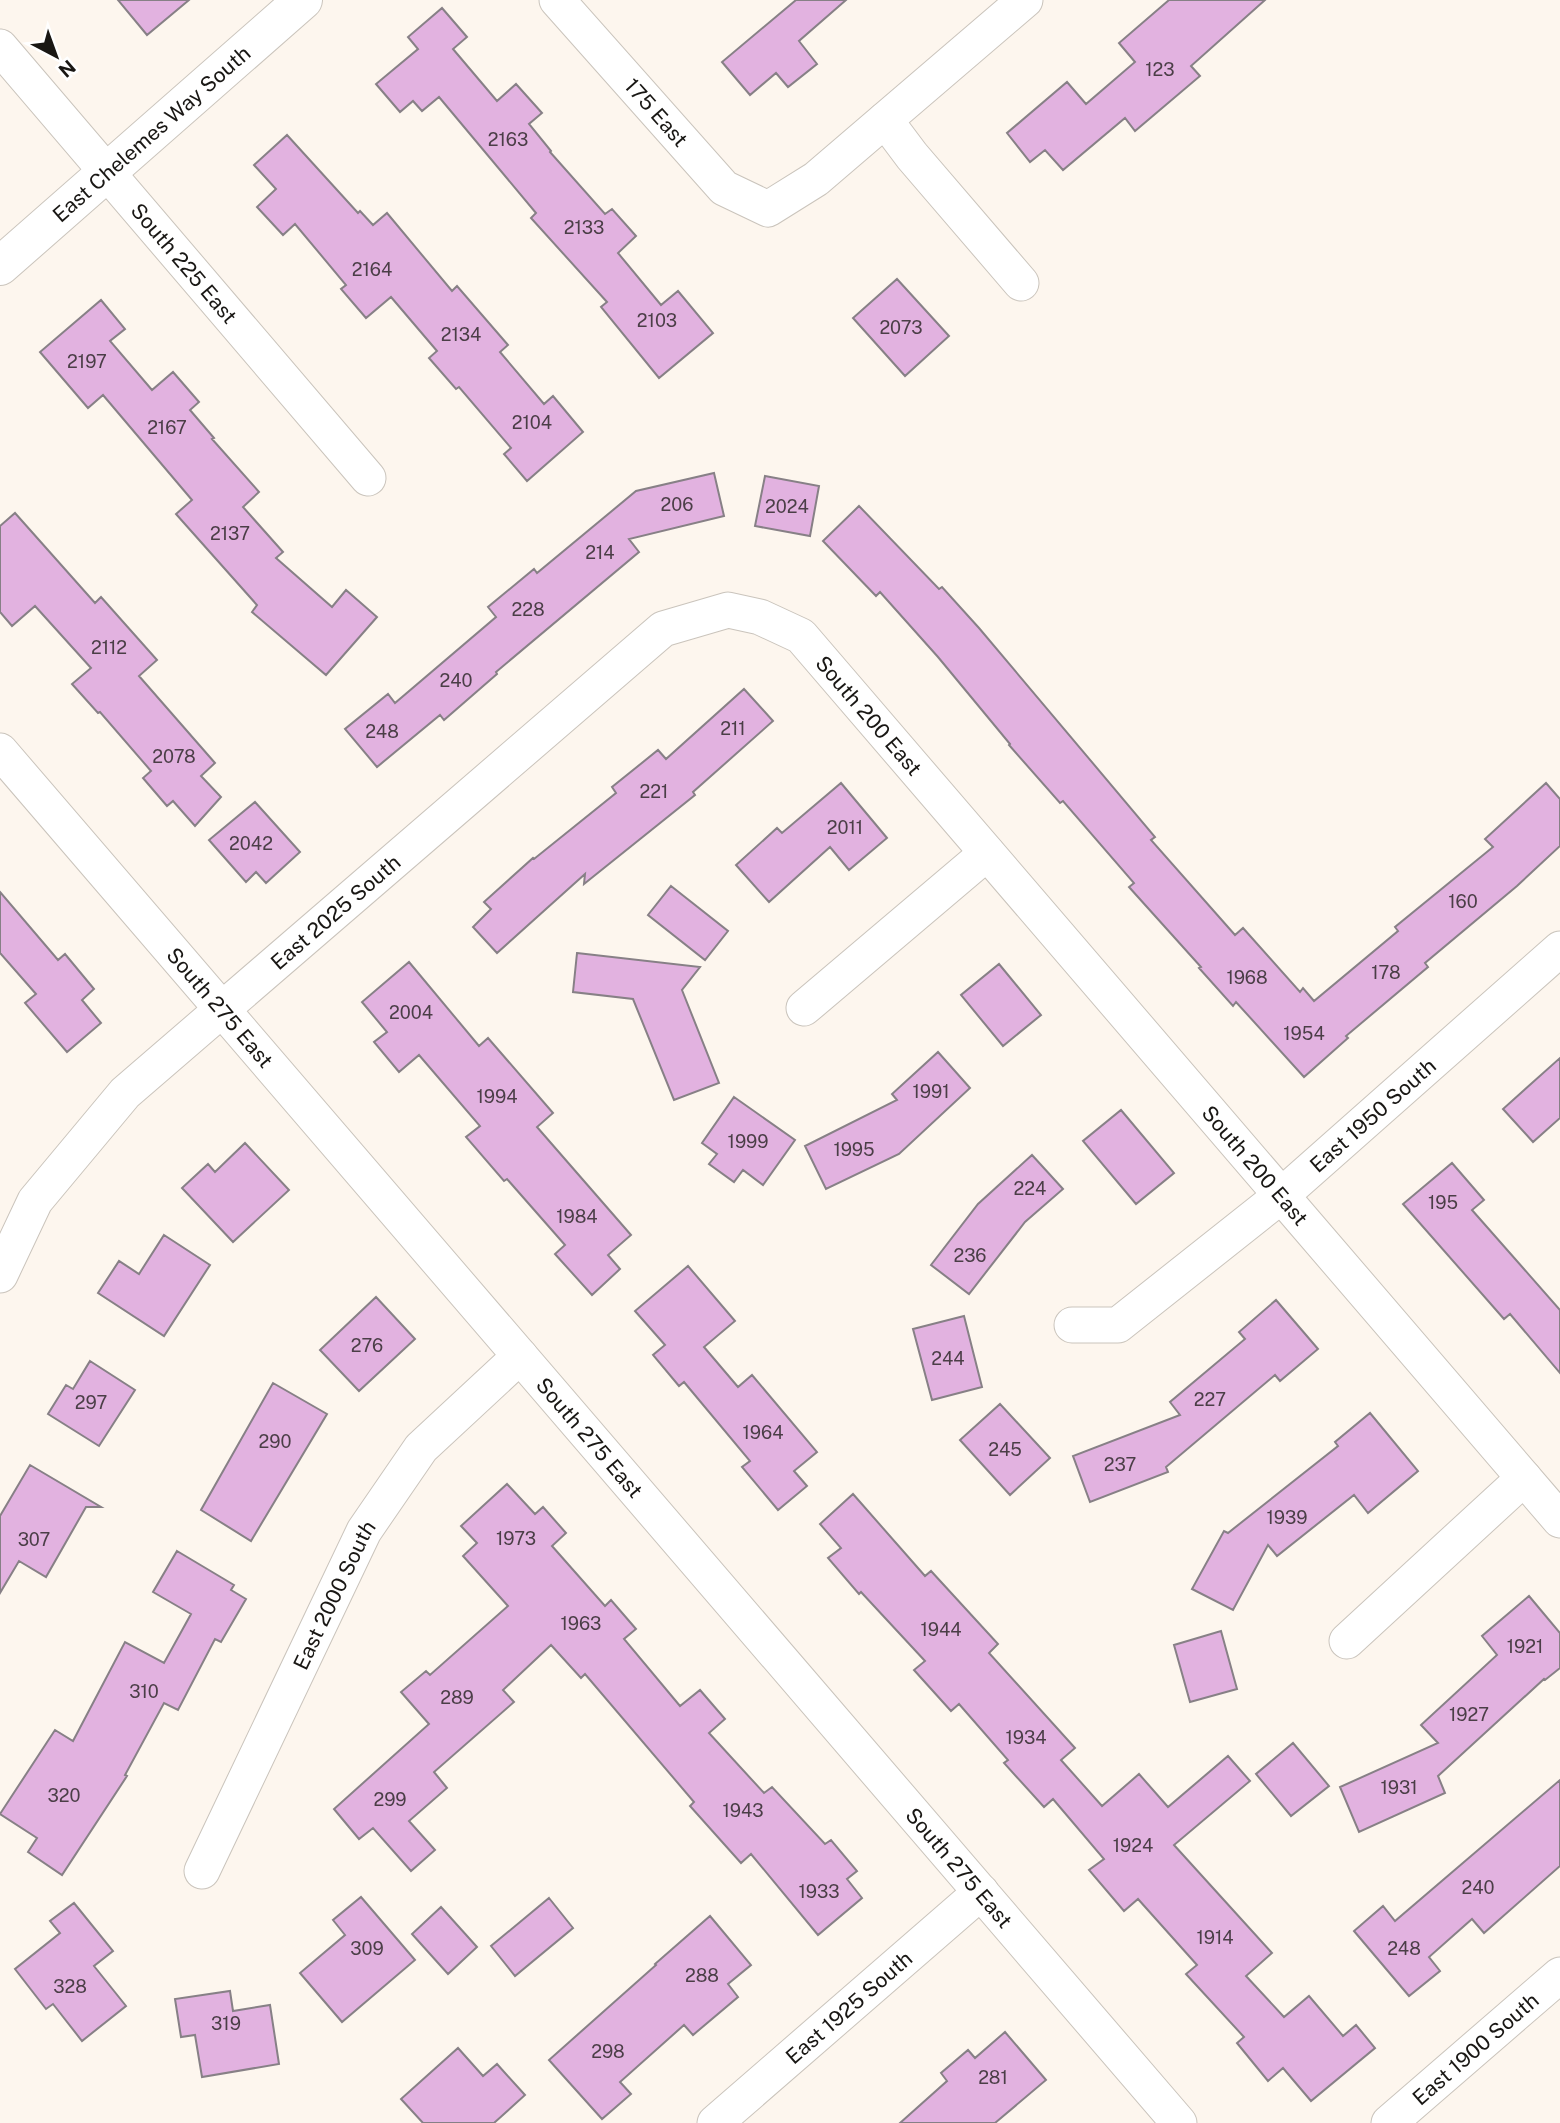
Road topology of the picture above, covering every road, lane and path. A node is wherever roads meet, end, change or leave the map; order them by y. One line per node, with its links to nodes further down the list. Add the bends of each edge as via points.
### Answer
1 (303, 0): 6 (street, East Chelemes Way South)
2 (557, 0): 5 (street, 175 East, via 724,188 768,209 816,179)
3 (1025, 0): 5 (street)
4 (0, 47): 6 (street, South 225 East)
5 (885, 120): 8 (street)
6 (106, 172): 7 (street, East Chelemes Way South); 9 (street, South 225 East)
7 (0, 266)
8 (1021, 283)
9 (368, 478)
10 (728, 610): 12 (street, South 200 East, via 801,636); 15 (street, East 2025 South, via 663,629)
11 (0, 751): 15 (street, South 275 East)
12 (987, 853): 14 (street); 16 (street, South 200 East)
13 (1560, 949): 16 (street, East 1950 South)
14 (804, 1008)
15 (222, 1009): 17 (street, East 2025 South, via 125,1093 35,1201); 19 (street, South 275 East)
16 (1282, 1195): 18 (street, East 1950 South, via 1118,1325); 20 (street, South 200 East)
17 (0, 1275)
18 (1072, 1325)
19 (520, 1356): 23 (street, East 2000 South, via 421,1448 364,1531); 24 (street, South 275 East)
20 (1524, 1478): 21 (street, South 200 East); 22 (street)
21 (1560, 1520)
22 (1347, 1641)
23 (202, 1871)
24 (981, 1892): 26 (street, East 1925 South); 27 (street, South 275 East)
25 (1560, 1975): 28 (street, East 1900 South)
26 (715, 2123)
27 (1179, 2123)
28 (1388, 2123)

